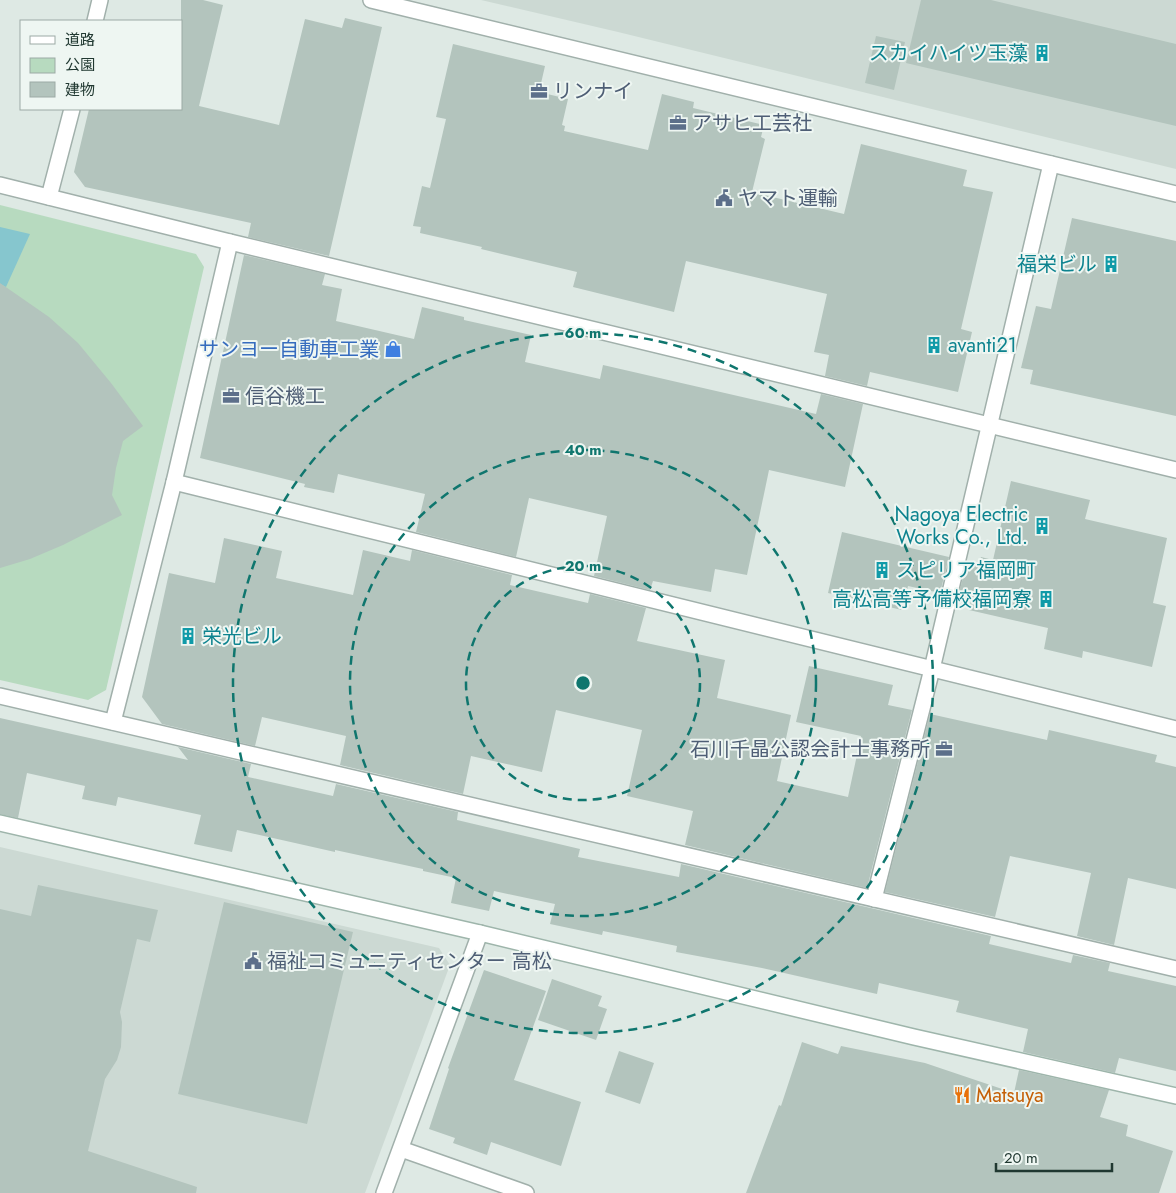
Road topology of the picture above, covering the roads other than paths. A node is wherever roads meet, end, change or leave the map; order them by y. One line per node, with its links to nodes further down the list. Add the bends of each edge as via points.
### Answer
1 (100, 0): 3 (street)
2 (371, 0): 5 (street)
3 (95, 20)
4 (72, 110): 8 (street)
5 (1052, 164): 7 (street); 10 (street)
6 (0, 185): 8 (street)
7 (1176, 194)
8 (49, 197): 9 (street)
9 (230, 242): 10 (street); 12 (street)
10 (989, 425): 11 (street); 13 (street)
11 (1176, 470)
12 (174, 482): 13 (street); 15 (street)
13 (932, 669): 16 (street); 18 (street)
14 (0, 696): 15 (street)
15 (114, 722): 18 (street)
16 (1176, 728)
17 (0, 823): 19 (street)
18 (874, 899): 20 (street)
19 (480, 933): 21 (street); 22 (street)
20 (1176, 969)
21 (1176, 1096)
22 (401, 1149): 23 (street); 24 (street)
23 (384, 1193)
24 (526, 1193)

